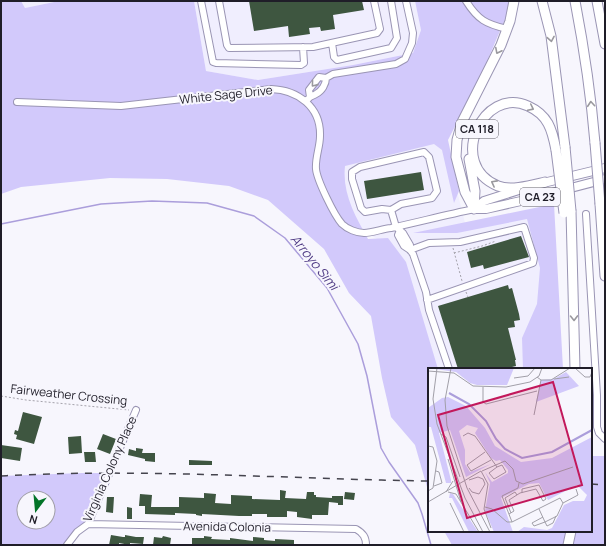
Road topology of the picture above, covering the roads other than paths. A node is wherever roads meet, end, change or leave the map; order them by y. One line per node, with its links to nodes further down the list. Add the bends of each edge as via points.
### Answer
1 (201, 1): 14 (street, via 213,62 301,65 304,63)
2 (219, 1): 14 (street, via 229,48)
3 (374, 1): 12 (street, via 380,29 377,33)
4 (391, 1): 12 (street, via 397,38 391,48 337,60 334,57)
5 (406, 1): 15 (street, via 413,33 405,59 396,64 332,74)
6 (466, 1): 11 (street, via 480,19)
7 (514, 1): 11 (highway)
8 (542, 1): 19 (highway, one-way to 19, via 551,36)
9 (575, 1): 28 (highway, one-way to 9, bridge, via 590,93)
10 (597, 1): 13 (highway)
11 (507, 29): 23 (highway, one-way to 23, via 462,122 457,140 456,157 465,192)
12 (332, 43): 14 (street)
13 (605, 44)
14 (303, 47)
15 (326, 78): 16 (street, via 326,84); 16 (street, one-way to 16, via 319,78 309,90)
16 (308, 99): 17 (street, White Sage Drive, via 284,90 271,89 120,106); 26 (street, White Sage Drive, via 320,126 317,176 341,223 349,229 364,233)
17 (17, 102)
18 (473, 140): 19 (highway, CA 118, one-way to 19, via 484,117 499,106 516,103 537,110 547,121); 22 (highway, CA 118, one-way to 18, via 520,188 498,186 486,179 477,169 472,150); 23 (highway, via 468,158 475,191)
19 (561, 148): 31 (highway, CA 118, one-way to 31, bridge, via 573,279)
20 (605, 168): 22 (main road, CA 118)
21 (605, 179): 23 (main road, CA 23, via 521,202)
22 (545, 182): 23 (main road, via 484,201)
23 (474, 209): 26 (street, White Sage Drive)
24 (391, 210): 24 (street, via 382,208 365,212 361,208 352,172 360,167 424,152 429,157 437,191 432,198 401,204); 26 (street)
25 (586, 214): 33 (street, via 597,427)
26 (398, 229): 27 (street, via 404,246)
27 (410, 250): 29 (street); 29 (street, via 429,243 460,242 524,228 534,263)
28 (605, 276)
29 (427, 300): 30 (street)
30 (449, 368)
31 (575, 368)
32 (136, 410): 34 (street, Virginia Colony Place)
33 (605, 439)
34 (88, 524): 36 (street, Virginia Colony Place, via 77,532); 37 (street, Avenida Colonia, via 356,529 364,535)
35 (571, 532): 38 (highway)
36 (67, 545)
37 (366, 545)
38 (568, 545)

